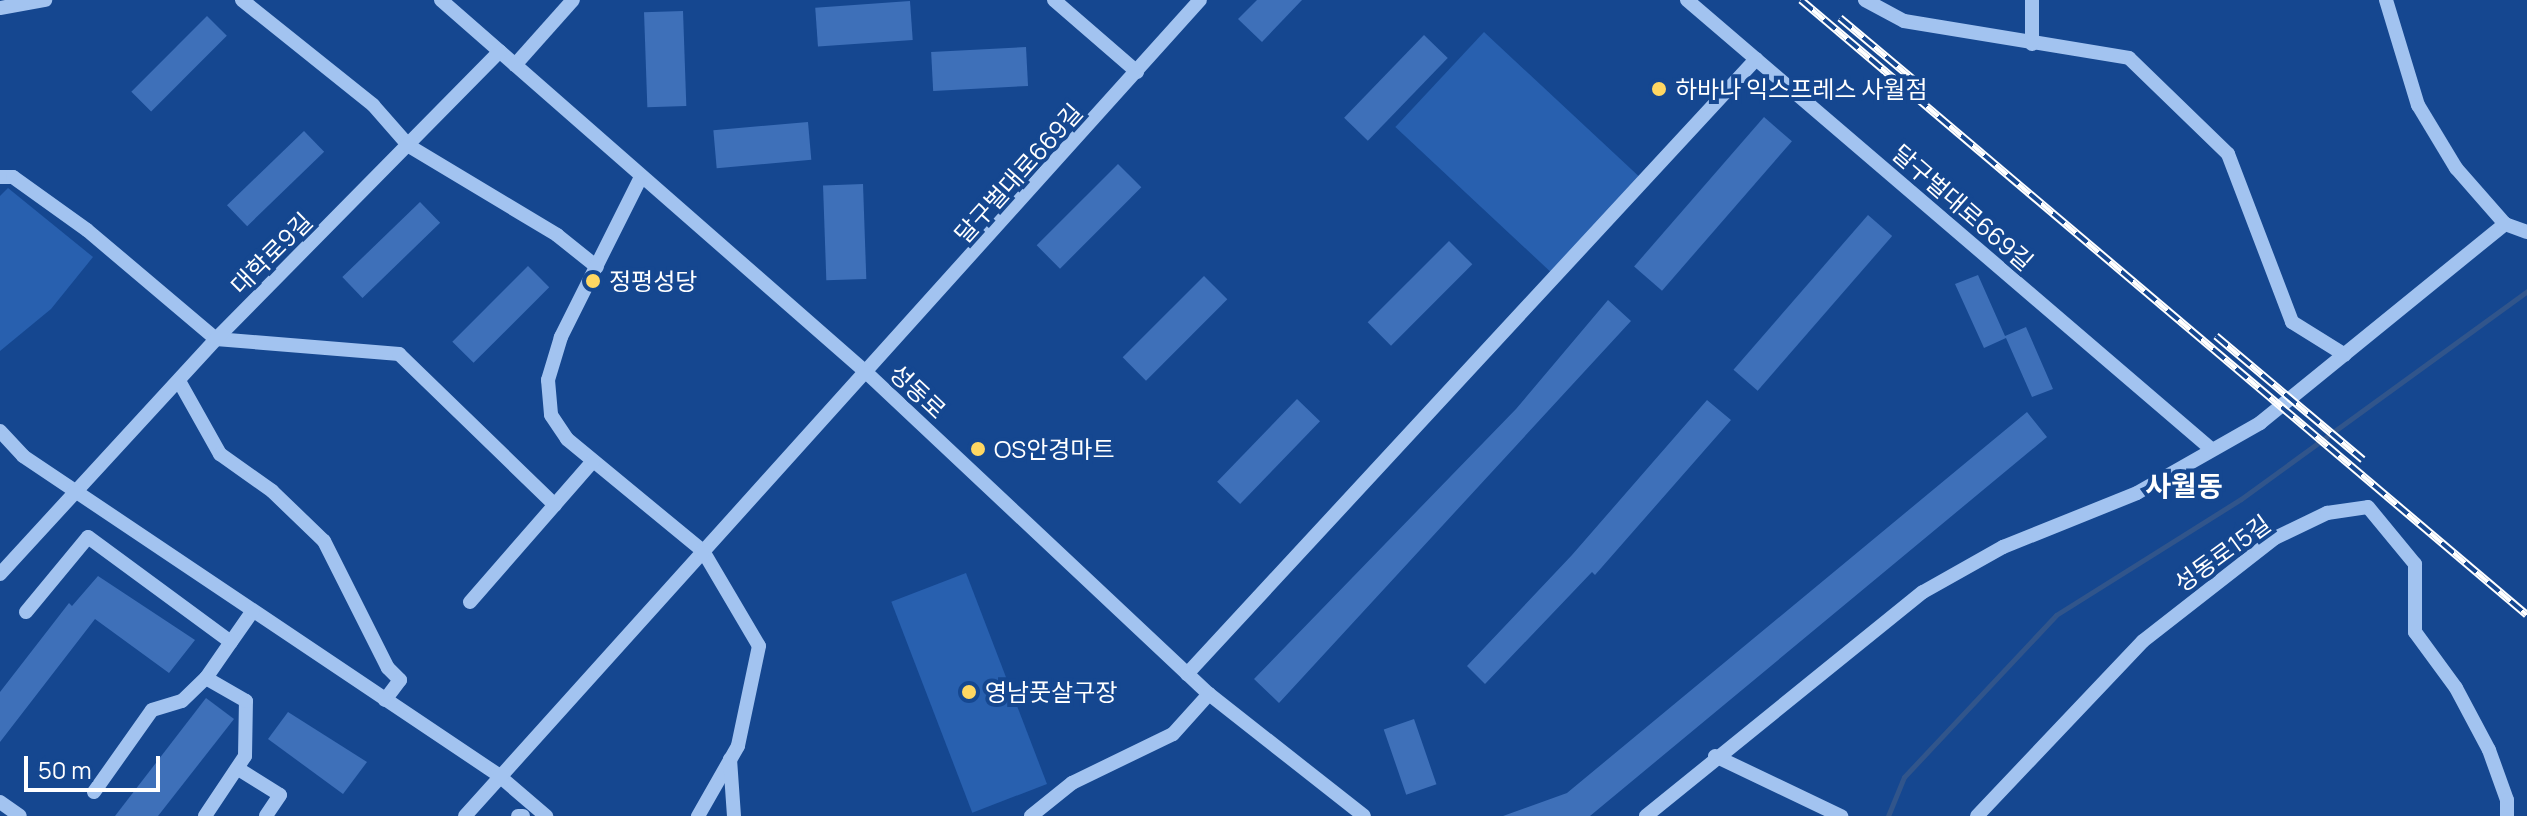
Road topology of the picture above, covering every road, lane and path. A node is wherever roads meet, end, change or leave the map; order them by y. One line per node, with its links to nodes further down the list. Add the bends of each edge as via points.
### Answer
1 (45, 0): 11 (street)
2 (242, 0): 17 (street, via 373,105)
3 (441, 0): 13 (street, 성동로)
4 (573, 0): 15 (street)
5 (1054, 0): 16 (street)
6 (1200, 0): 16 (street, 달구벌대로669길)
7 (1687, 0): 14 (street, 달구벌대로669길)
8 (1865, 0): 12 (street, via 1904,21)
9 (2032, 0): 12 (street)
10 (2386, 0): 20 (street, via 2418,105 2456,168)
11 (0, 8)
12 (2032, 44): 24 (street, via 2129,58 2228,154 2292,322)
13 (500, 51): 15 (street, 성동로); 17 (street, 대학로9길)
14 (1756, 59): 28 (street, 달구벌대로669길); 38 (street)
15 (515, 65): 19 (street, 성동로)
16 (1137, 72): 25 (street, 달구벌대로669길)
17 (409, 146): 22 (street, via 557,235); 23 (street, 대학로9길)
18 (0, 177): 23 (street, via 13,177 87,230)
19 (640, 179): 22 (street); 25 (street, 성동로)
20 (2505, 224): 21 (street); 24 (street)
21 (2527, 232)
22 (597, 267): 29 (street, via 561,337 548,380 551,415 567,439)
23 (216, 339): 26 (street, 대학로9길); 31 (street, via 399,354)
24 (2345, 355): 28 (street, via 2260,423)
25 (868, 374): 32 (street, 달구벌대로669길); 38 (street, 성동로)
26 (179, 381): 30 (street, 대학로9길); 41 (street, via 220,454 272,491 324,541 388,668 400,680)
27 (0, 431): 30 (street, via 23,456)
28 (2210, 448): 42 (street, via 2137,493 2003,547 1923,592)
29 (593, 461): 31 (street); 32 (street)
30 (75, 489): 33 (street, 대학로9길); 35 (street)
31 (555, 505): 34 (street)
32 (703, 551): 43 (street, via 759,646); 45 (street, 달구벌대로669길)
33 (0, 574)
34 (470, 602)
35 (253, 611): 37 (street); 41 (street)
36 (26, 612): 37 (street, via 88,537)
37 (231, 642): 39 (street)
38 (1187, 674): 40 (street, 성동로)
39 (206, 678): 44 (street, via 246,701); 46 (street, via 182,701 152,710)
40 (1209, 694): 55 (street, via 1173,734 1072,783); 56 (street, 성동로)
41 (385, 700): 45 (street)
42 (1715, 756): 57 (street); 58 (street)
43 (730, 759): 53 (street); 54 (street)
44 (240, 770): 49 (street); 50 (street, via 280,795)
45 (497, 774): 51 (street, 달구벌대로669길); 52 (street)
46 (94, 792)
47 (3, 808): 48 (street)
48 (20, 816)
49 (205, 816)
50 (266, 816)
51 (465, 816)
52 (546, 816)
53 (698, 816)
54 (734, 816)
55 (1031, 816)
56 (1364, 816)
57 (1646, 816)
58 (1841, 816)
59 (1977, 816): 60 (street, 성동로15길, via 2143,641 2275,538 2327,513 2368,507 2415,564 2415,632 2456,688 2489,750 2507,800)
60 (2507, 816)

